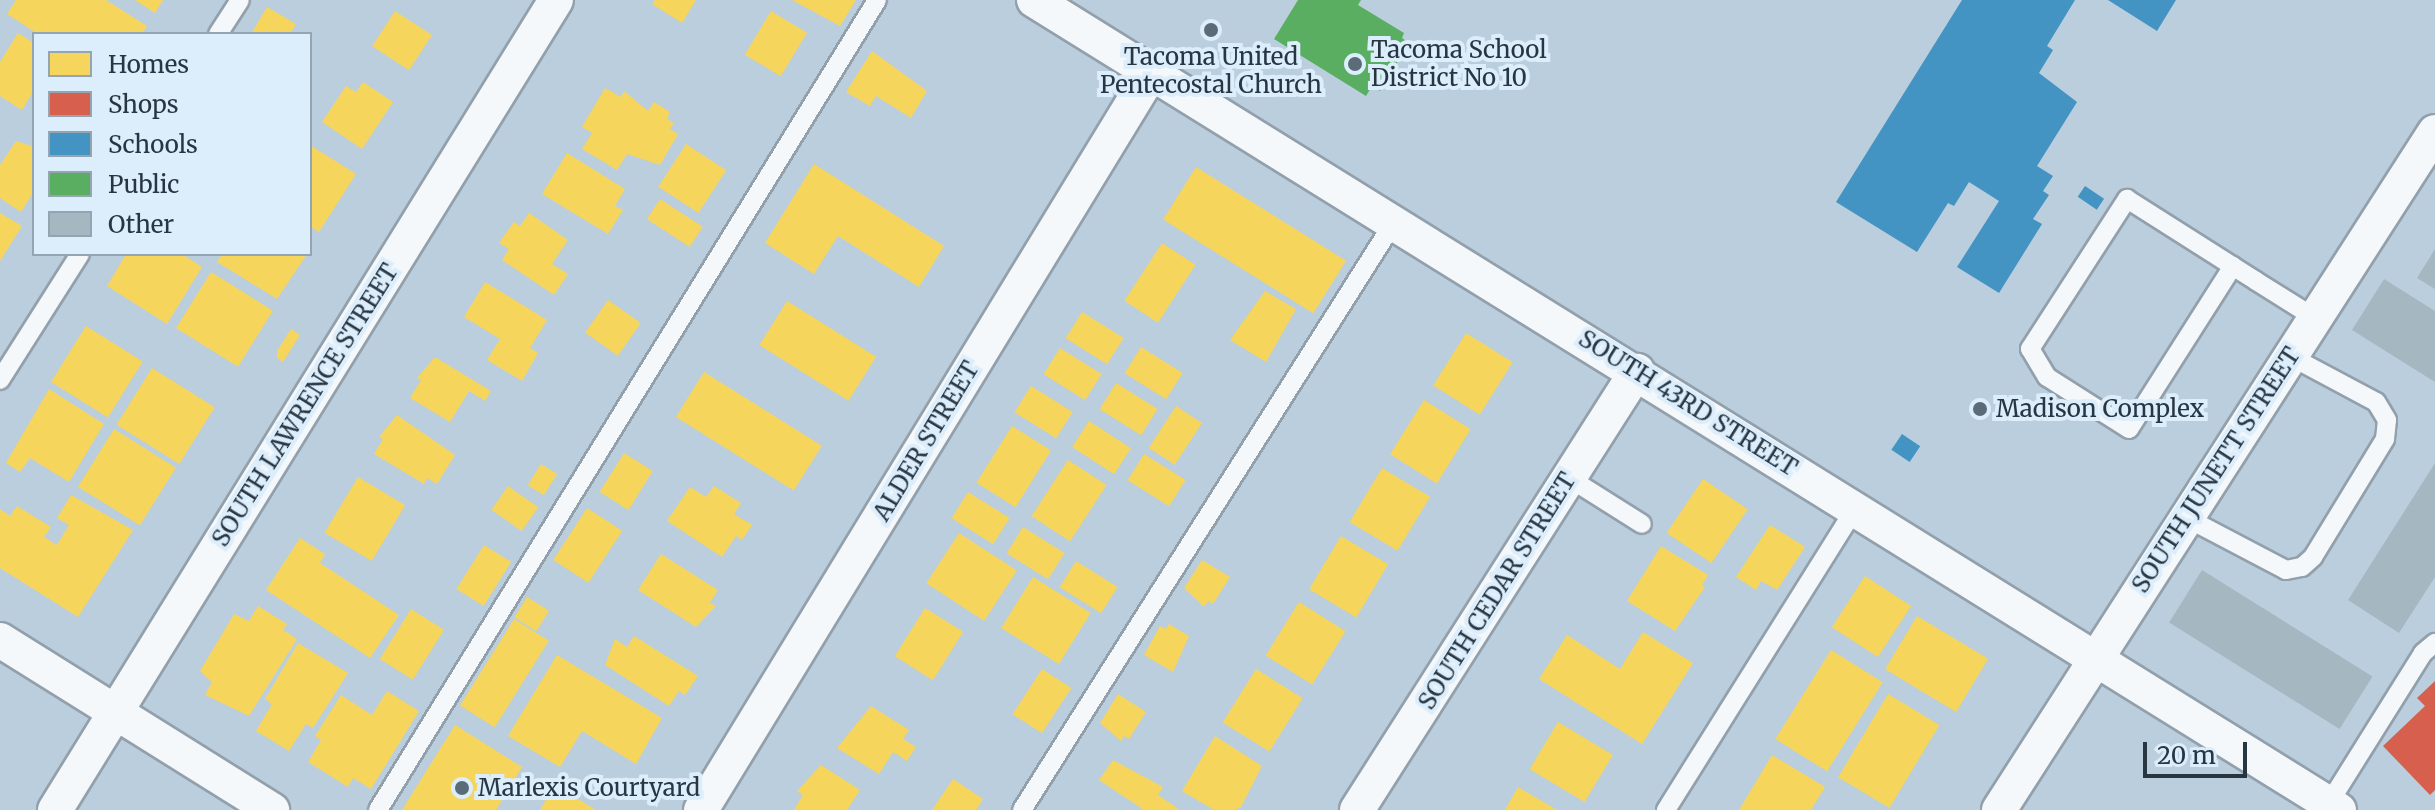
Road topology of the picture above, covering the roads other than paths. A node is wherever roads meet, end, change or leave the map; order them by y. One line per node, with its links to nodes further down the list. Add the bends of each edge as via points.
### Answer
1 (240, 0): 5 (lane)
2 (556, 0): 22 (street, SOUTH LAWRENCE STREET)
3 (877, 0): 26 (lane)
4 (1034, 0): 6 (street, SOUTH 43RD STREET)
5 (219, 32)
6 (1151, 73): 8 (street, SOUTH 43RD STREET); 27 (street, ALDER STREET)
7 (2435, 132): 11 (street, SOUTH JUNETT STREET)
8 (1394, 222): 13 (street, SOUTH 43RD STREET); 28 (lane)
9 (79, 256): 14 (lane)
10 (2233, 266): 10 (lane, via 2127,199 2030,349 2047,377 2129,429); 11 (lane)
11 (2315, 318): 12 (street, SOUTH JUNETT STREET)
12 (2290, 356): 17 (street, SOUTH JUNETT STREET); 17 (lane, via 2376,402 2387,420 2385,439 2313,557 2302,567 2286,570)
13 (1637, 371): 15 (street, SOUTH CEDAR STREET); 16 (street, SOUTH 43RD STREET)
14 (0, 380)
15 (1569, 478): 18 (lane); 29 (street, SOUTH CEDAR STREET)
16 (1856, 507): 21 (street, SOUTH 43RD STREET); 30 (lane)
17 (2185, 517): 21 (street, SOUTH JUNETT STREET)
18 (1642, 524)
19 (0, 640): 22 (street)
20 (2435, 643): 23 (lane, via 2423,653)
21 (2096, 655): 23 (street, SOUTH 43RD STREET); 31 (street, SOUTH JUNETT STREET)
22 (116, 712): 24 (street, SOUTH LAWRENCE STREET); 25 (street)
23 (2334, 807)
24 (55, 810)
25 (272, 810)
26 (378, 810)
27 (701, 810)
28 (1022, 810)
29 (1357, 810)
30 (1666, 810)
31 (1999, 810)

